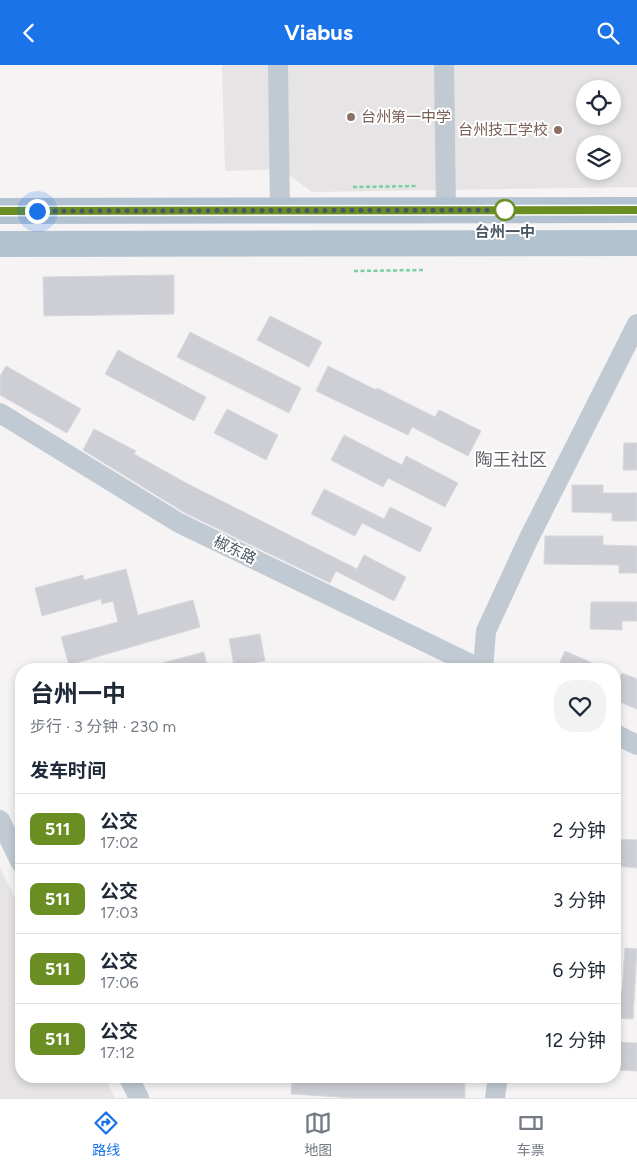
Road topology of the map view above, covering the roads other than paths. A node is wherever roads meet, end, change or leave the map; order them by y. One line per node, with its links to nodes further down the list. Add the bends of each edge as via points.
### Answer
1 (278, 65): 5 (street)
2 (444, 65): 6 (street)
3 (637, 210): 6 (main road)
4 (0, 211): 5 (main road)
5 (280, 211): 6 (main road)
6 (446, 211)
7 (637, 243): 8 (main road)
8 (0, 244)
9 (637, 324): 12 (street, via 486,631)
10 (0, 413): 11 (street, 椒东路, via 179,523)
11 (470, 663)
12 (483, 663)
13 (621, 737): 14 (street)
14 (637, 745)
15 (0, 820): 16 (street)
16 (15, 851)
17 (132, 1083): 19 (street)
18 (497, 1083): 20 (street)
19 (139, 1098)
20 (495, 1098)

